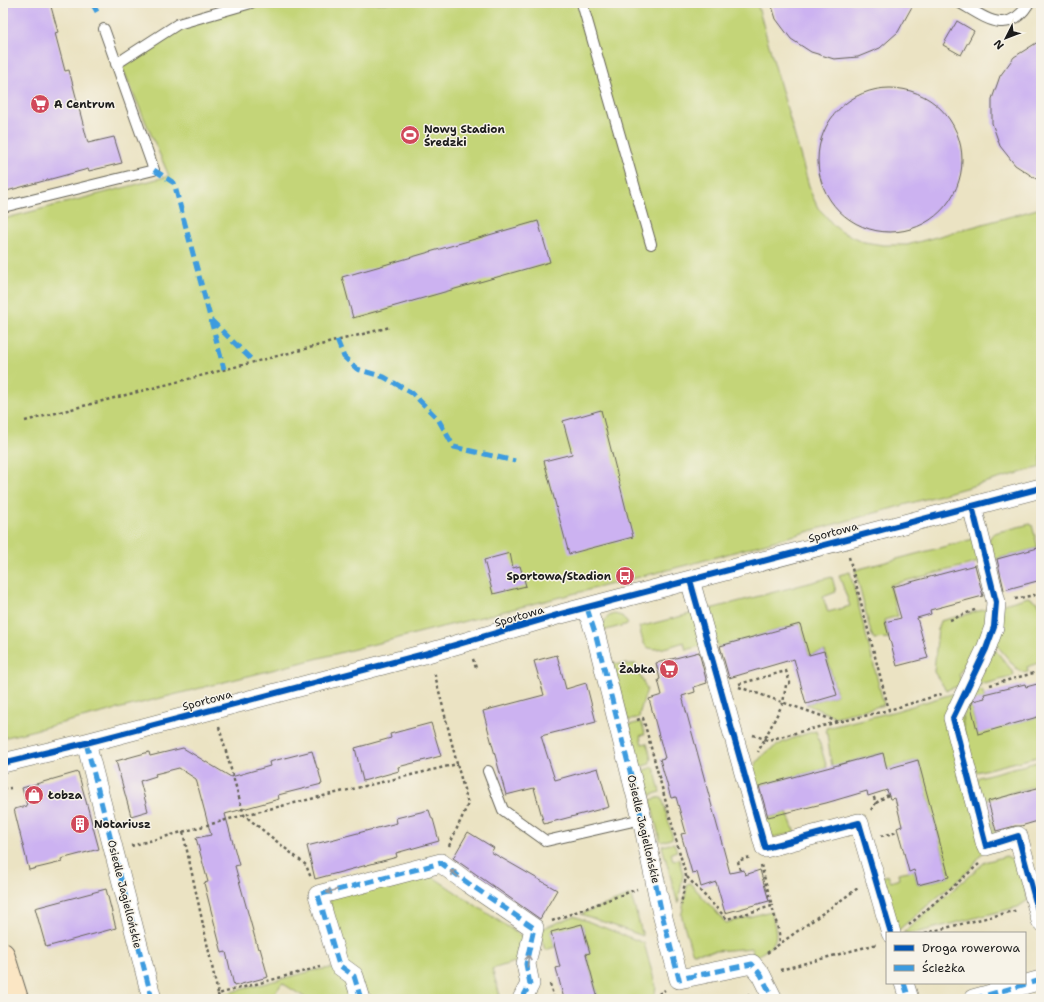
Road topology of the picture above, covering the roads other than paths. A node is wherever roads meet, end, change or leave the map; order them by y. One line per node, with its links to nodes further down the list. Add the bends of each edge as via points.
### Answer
1 (251, 3): 6 (lane, via 178,24)
2 (582, 3): 8 (lane)
3 (960, 3): 4 (lane, via 992,21 1002,22 1012,20)
4 (1029, 3)
5 (104, 30): 6 (lane)
6 (116, 64): 7 (lane, via 154,170)
7 (3, 207)
8 (652, 244)
9 (1041, 488): 10 (street, Sportowa)
10 (972, 506): 11 (street, Sportowa); 17 (street, via 996,602 994,627 953,718 986,846 1018,836)
11 (690, 580): 12 (street, Sportowa); 18 (street, via 765,848 859,823)
12 (587, 608): 13 (street, Sportowa, via 428,653); 16 (street, Osiedle Jagiellońskie)
13 (86, 743): 14 (street, Sportowa); 24 (street, Osiedle Jagiellońskie)
14 (3, 763)
15 (488, 771): 16 (lane, via 503,810 546,842)
16 (642, 818): 26 (street, Osiedle Jagiellońskie, via 662,914 679,979 756,970)
17 (1039, 913)
18 (891, 932)
19 (3, 954): 23 (street)
20 (1041, 980): 28 (street)
21 (904, 984): 27 (street)
22 (522, 998): 25 (street, one-way to 25, via 530,984 526,964 534,928 441,863 318,895 339,965 354,976)
23 (17, 999)
24 (152, 999)
25 (361, 999)
26 (773, 999)
27 (909, 999)
28 (972, 999)

